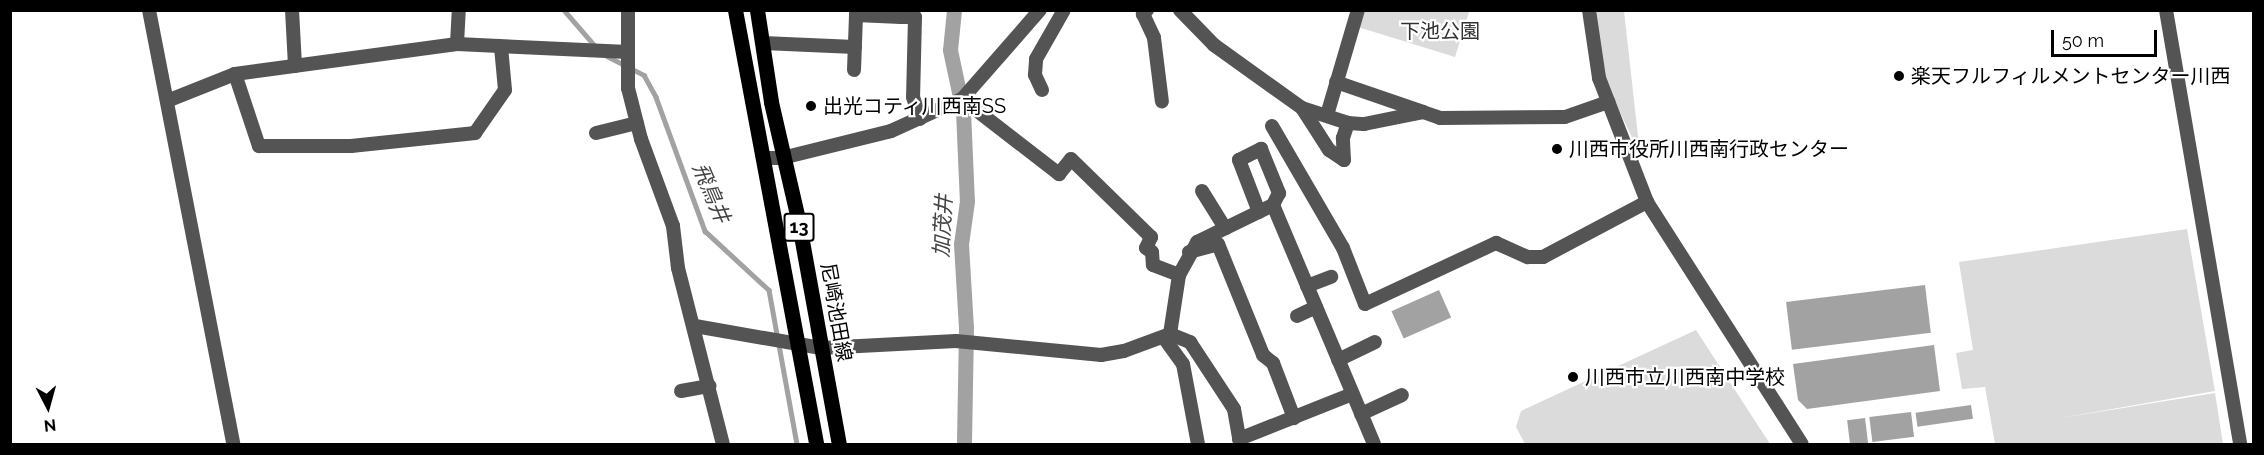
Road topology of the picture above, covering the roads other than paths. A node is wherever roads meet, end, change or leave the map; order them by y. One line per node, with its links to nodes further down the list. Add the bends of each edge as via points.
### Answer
1 (149, 10): 27 (street)
2 (292, 10): 21 (street)
3 (459, 10): 17 (street)
4 (628, 10): 20 (street)
5 (735, 10): 38 (main road, 尼崎池田線 / 13)
6 (757, 10): 16 (main road, 尼崎池田線 / 13)
7 (1041, 10): 26 (street)
8 (1064, 10): 25 (street, via 1036,59 1035,75)
9 (1180, 10): 30 (street, via 1214,45)
10 (1358, 10): 24 (street)
11 (1589, 10): 29 (street, via 1599,78)
12 (2166, 10): 71 (street)
13 (1144, 12): 28 (street, via 1154,38)
14 (856, 13): 15 (street); 19 (street)
15 (902, 14): 33 (street, via 915,17 913,96)
16 (763, 43): 19 (street); 39 (main road, 尼崎池田線 / 13)
17 (457, 44): 18 (street); 21 (street)
18 (501, 47): 20 (street); 23 (street, via 505,90 475,133 385,143 259,146)
19 (855, 47): 22 (street)
20 (628, 52): 34 (street, via 627,88)
21 (295, 66): 23 (street)
22 (854, 70)
23 (235, 74): 27 (street)
24 (1336, 82): 31 (street); 32 (street)
25 (1042, 90)
26 (962, 99): 33 (street); 46 (street, via 1059,174 1071,159 1151,237 1146,248 1152,252 1153,265)
27 (167, 101): 64 (street)
28 (1162, 102)
29 (1608, 102): 31 (street, via 1565,117 1440,118); 41 (street)
30 (1302, 108): 32 (street); 35 (street, via 1329,150 1344,160 1343,138)
31 (1423, 112): 35 (street, via 1364,124)
32 (1327, 115): 35 (street)
33 (920, 119): 39 (street, via 891,131)
34 (637, 123): 37 (street); 51 (street, via 673,226 678,268)
35 (1348, 123)
36 (1272, 126): 41 (street, via 1343,248 1365,304 1496,243 1528,256 1543,257)
37 (596, 133)
38 (763, 158): 39 (street); 54 (main road, 尼崎池田線 / 13)
39 (783, 158): 55 (main road, 尼崎池田線 / 13)
40 (1202, 191): 44 (street)
41 (1647, 202): 70 (street)
42 (1273, 205): 43 (street); 43 (street, via 1279,192 1261,149 1239,160); 48 (street)
43 (1259, 212): 44 (street)
44 (1225, 228): 45 (street, via 1197,242)
45 (1189, 252): 46 (street); 62 (street, via 1218,244 1263,355 1273,363)
46 (1179, 274): 52 (street)
47 (1331, 277): 48 (street)
48 (1307, 286): 49 (street)
49 (1316, 307): 50 (street); 56 (street)
50 (1297, 316)
51 (695, 326): 54 (street); 57 (street)
52 (1167, 336): 55 (street, via 1101,355 956,341); 63 (street, via 1190,342 1234,409); 68 (street, via 1182,364)
53 (1375, 342): 56 (street)
54 (800, 344): 55 (street); 66 (main road, 尼崎池田線 / 13)
55 (821, 348): 67 (main road, 尼崎池田線 / 13)
56 (1338, 360): 59 (street)
57 (710, 386): 58 (street); 65 (street)
58 (681, 391)
59 (1352, 393): 61 (street); 62 (street)
60 (1402, 395): 61 (street)
61 (1361, 414): 69 (street)
62 (1294, 418): 63 (street)
63 (1240, 442)
64 (233, 444)
65 (723, 444)
66 (816, 444)
67 (839, 444)
68 (1198, 444)
69 (1374, 444)
70 (1802, 444)
71 (2240, 444)

